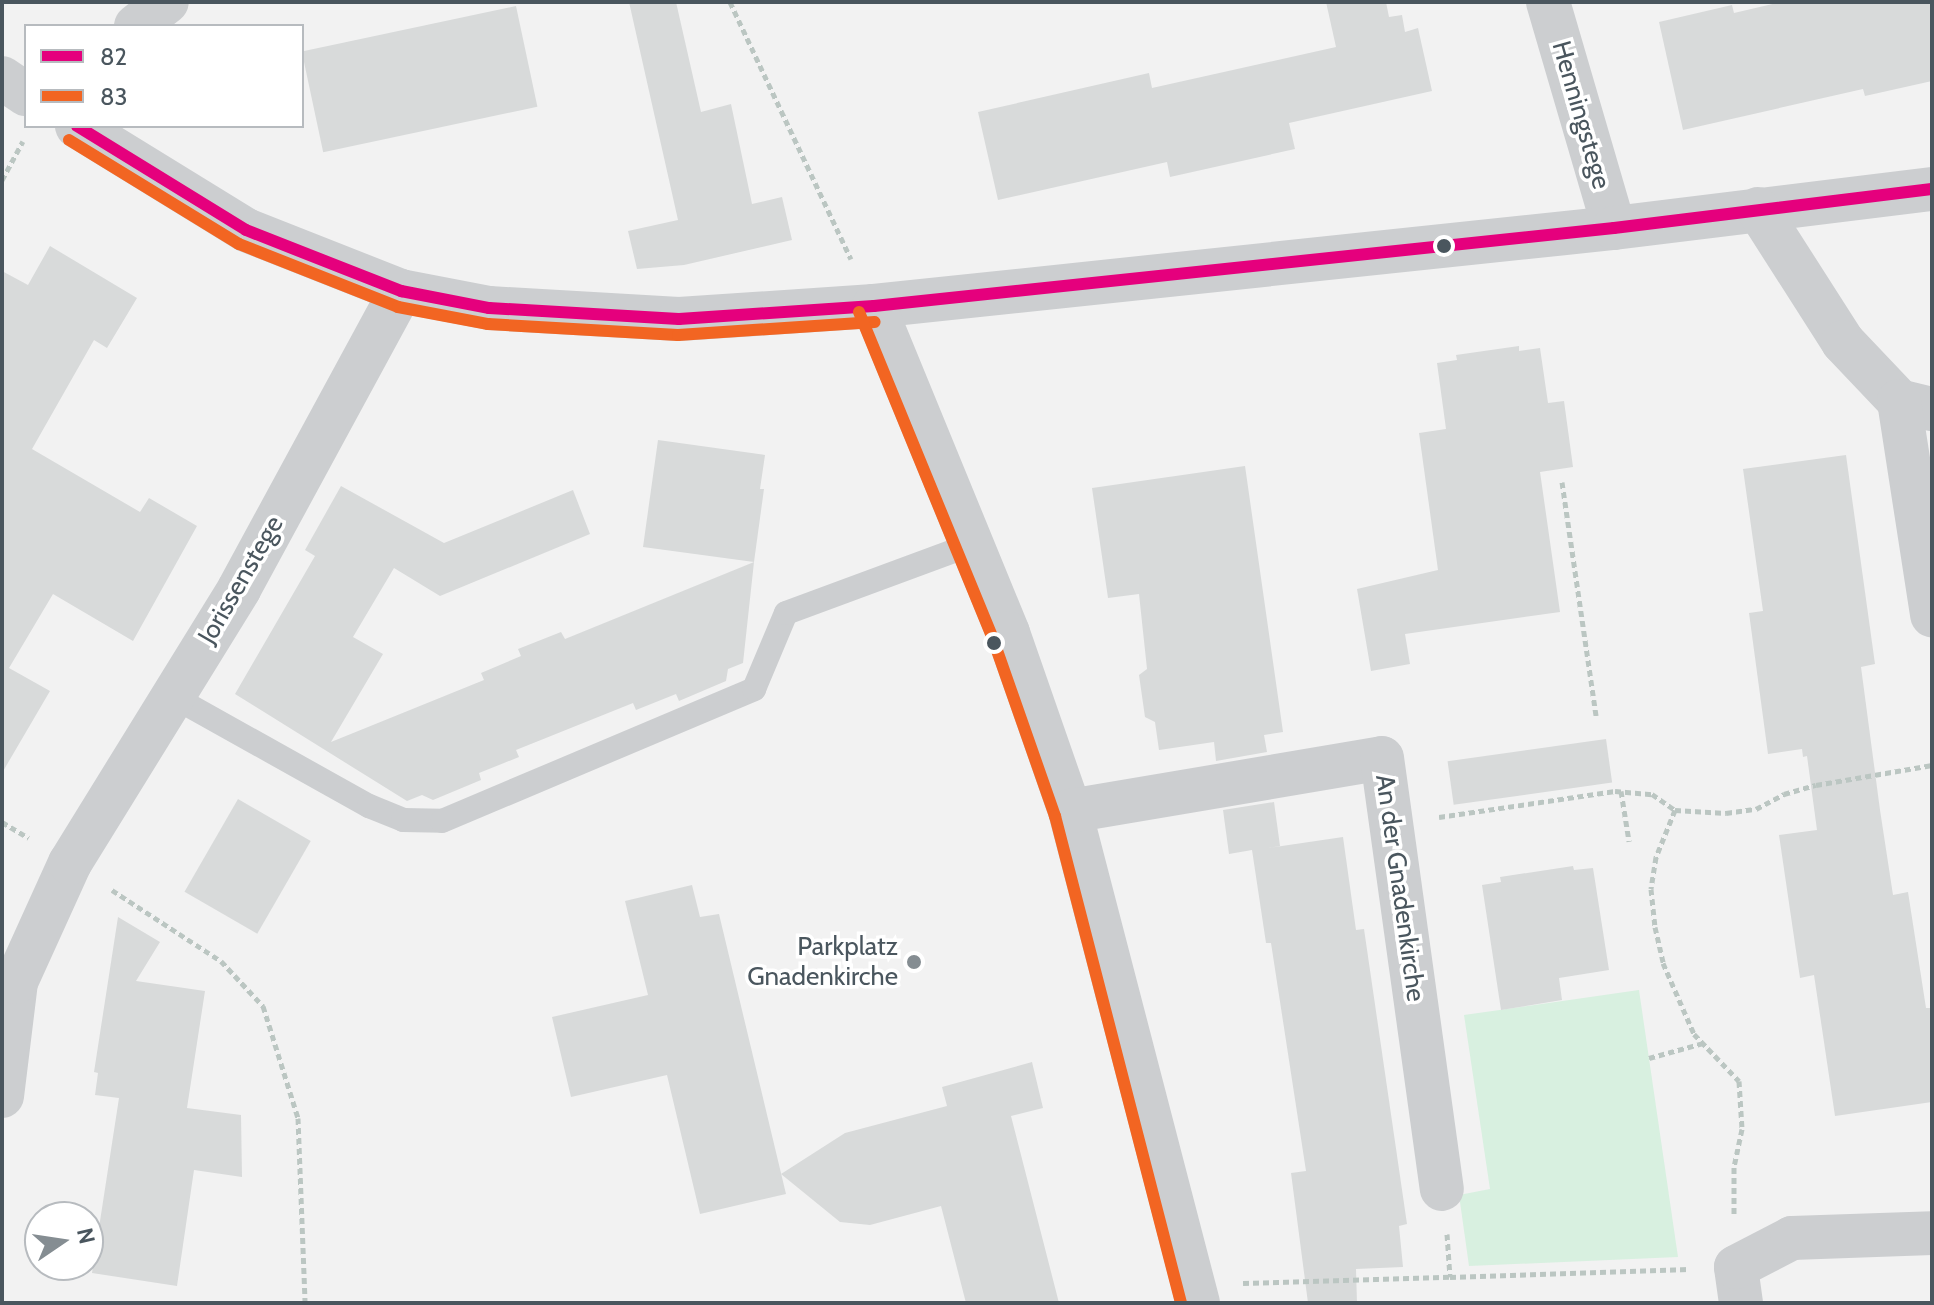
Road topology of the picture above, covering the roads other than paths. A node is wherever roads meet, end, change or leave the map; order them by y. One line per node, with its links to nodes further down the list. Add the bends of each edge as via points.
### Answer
1 (167, 2): 3 (street)
2 (1548, 2): 9 (street, Henningstege)
3 (139, 24)
4 (2, 78): 5 (street)
5 (24, 93)
6 (80, 128): 10 (street, via 246,230)
7 (1932, 189): 8 (street)
8 (1758, 209): 9 (street); 12 (street, via 1843,342)
9 (1614, 228): 11 (street)
10 (401, 291): 11 (street, via 489,308 679,319); 15 (street, Jorissenstege, via 239,589)
11 (874, 306): 13 (street)
12 (1916, 405): 14 (street)
13 (973, 544): 15 (lane, via 786,613 754,689 442,821 403,820 369,806); 16 (street)
14 (1932, 615)
15 (172, 696): 17 (street, Jorissenstege, via 70,863 16,982)
16 (1070, 811): 18 (street, An der Gnadenkirche, via 1382,758); 21 (street)
17 (2, 1096)
18 (1442, 1189)
19 (1932, 1233): 20 (street, via 1792,1238)
20 (1744, 1276)
21 (1196, 1294)

